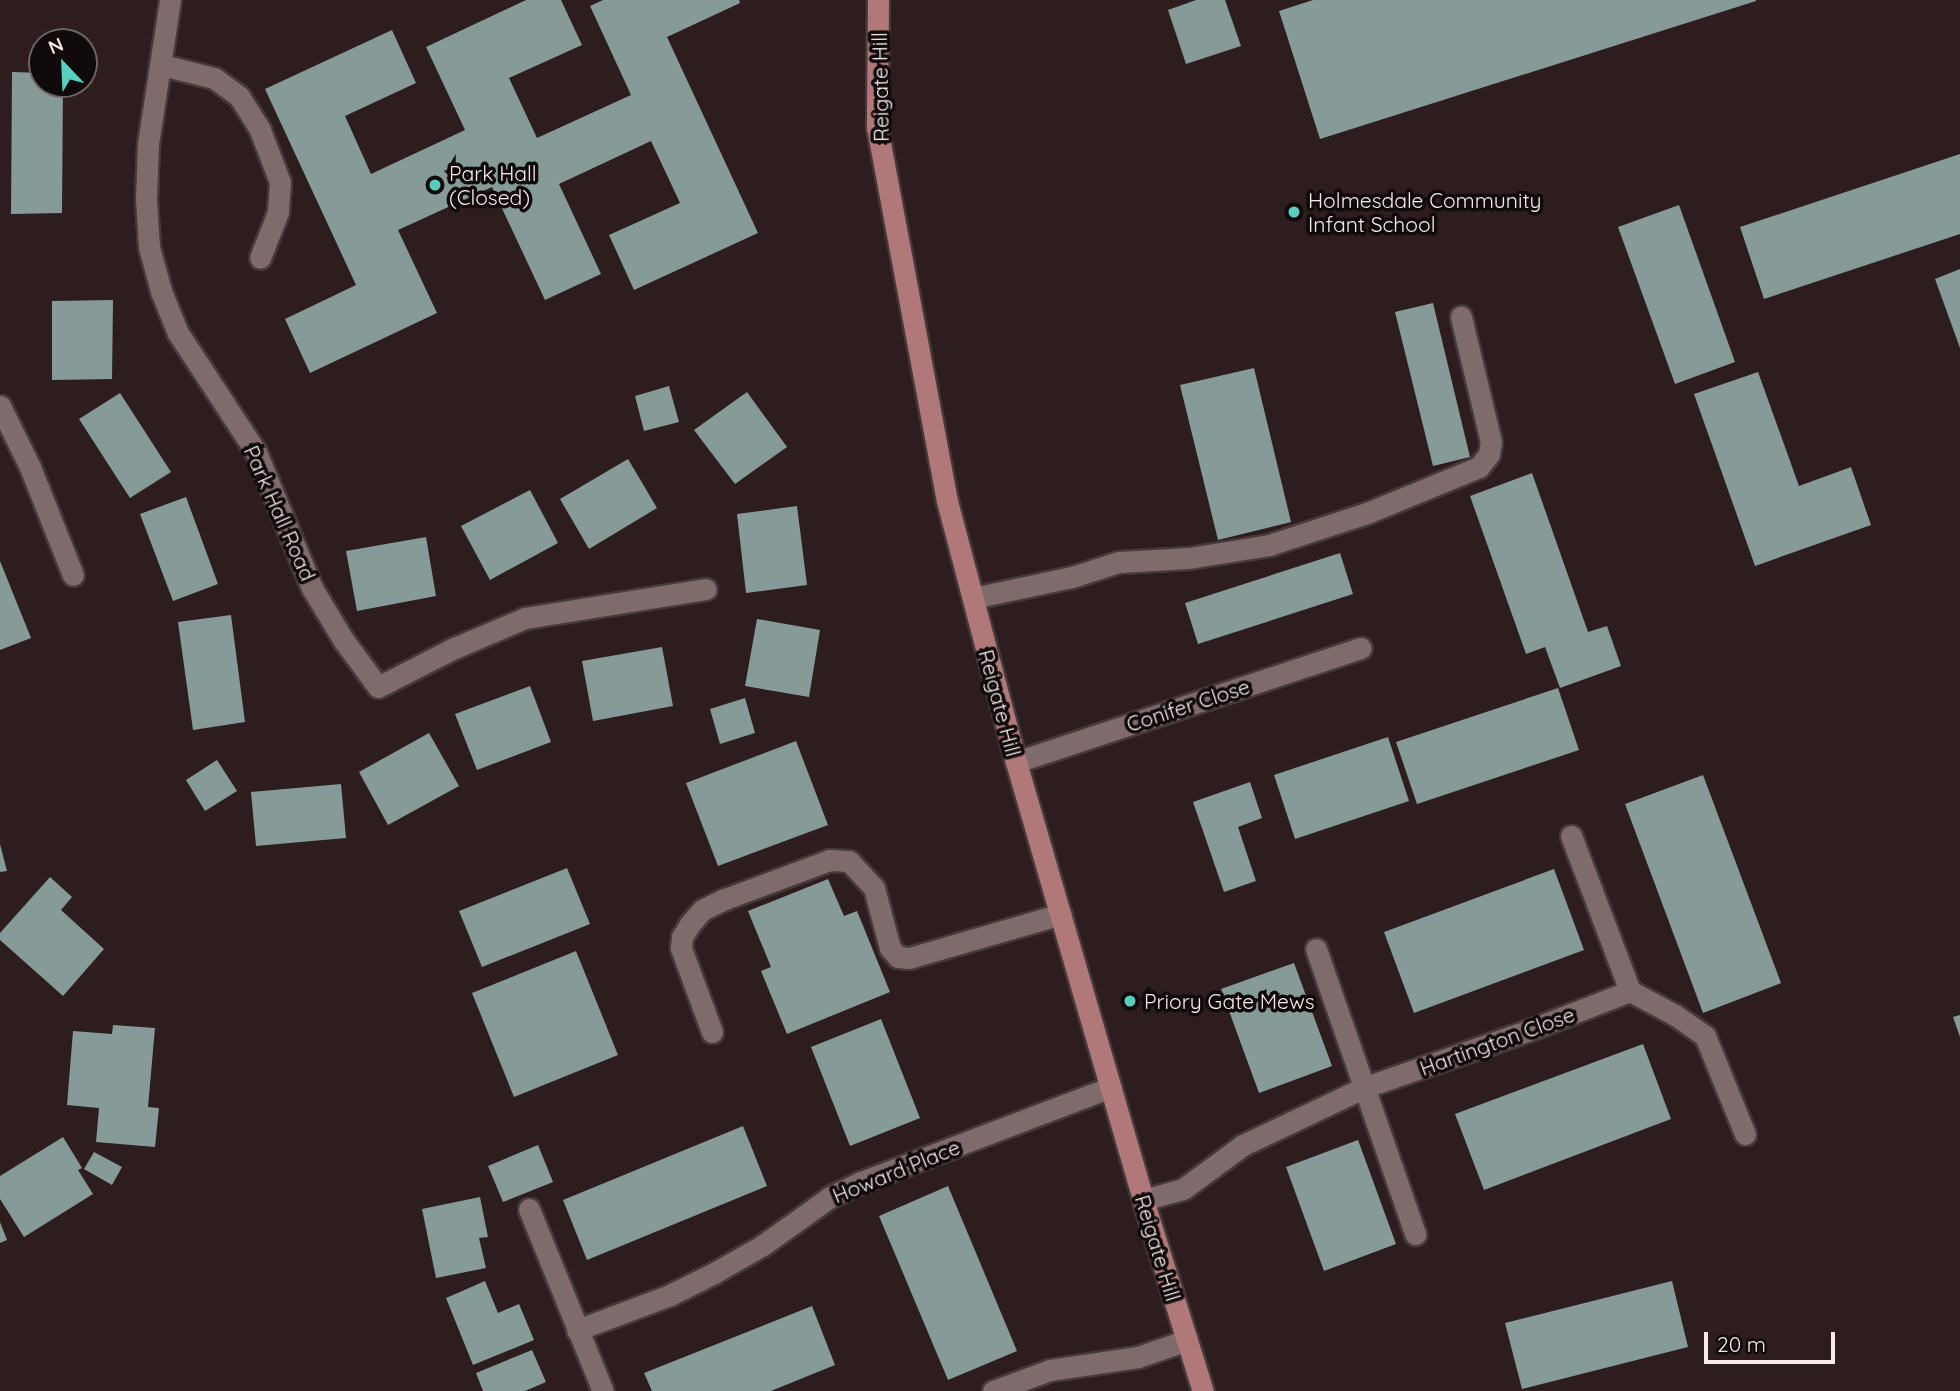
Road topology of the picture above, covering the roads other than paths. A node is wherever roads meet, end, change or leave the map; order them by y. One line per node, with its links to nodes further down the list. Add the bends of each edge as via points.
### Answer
1 (170, 0): 3 (street, Park Hall Road)
2 (878, 0): 9 (main road, Reigate Hill, via 877,127 947,501)
3 (162, 65): 4 (street, via 214,79 239,96 260,130 280,182 278,212); 8 (street, Park Hall Road, via 148,143 146,199 149,247 161,291 196,364 256,452 312,588 378,687 525,618)
4 (260, 258)
5 (1461, 317): 9 (street, via 1491,442 1479,467 1367,513 1269,545 1189,558 1119,562)
6 (0, 406): 7 (street)
7 (73, 575)
8 (706, 589)
9 (973, 598): 11 (main road, Reigate Hill)
10 (1361, 648): 11 (street, Conifer Close)
11 (1016, 762): 13 (main road, Reigate Hill)
12 (1571, 836): 15 (street)
13 (1061, 914): 16 (street, via 909,958 898,957 890,948 874,888 849,861 830,860 724,899 702,910 690,924 681,948); 17 (main road, Reigate Hill)
14 (1315, 949): 18 (street)
15 (1630, 990): 18 (street, Hartington Close); 19 (street, via 1705,1036)
16 (712, 1032)
17 (1111, 1087): 20 (main road, Reigate Hill); 23 (street, Howard Place, via 861,1182 830,1197 714,1273)
18 (1363, 1088): 20 (street, Hartington Close, via 1243,1145 1184,1189); 22 (street)
19 (1745, 1134)
20 (1143, 1200): 24 (main road, Reigate Hill)
21 (529, 1209): 23 (street)
22 (1415, 1234)
23 (578, 1330): 25 (street)
24 (1187, 1340): 26 (street, via 1138,1357 1050,1370); 27 (main road, Reigate Hill)
25 (603, 1391)
26 (993, 1391)
27 (1203, 1391)

